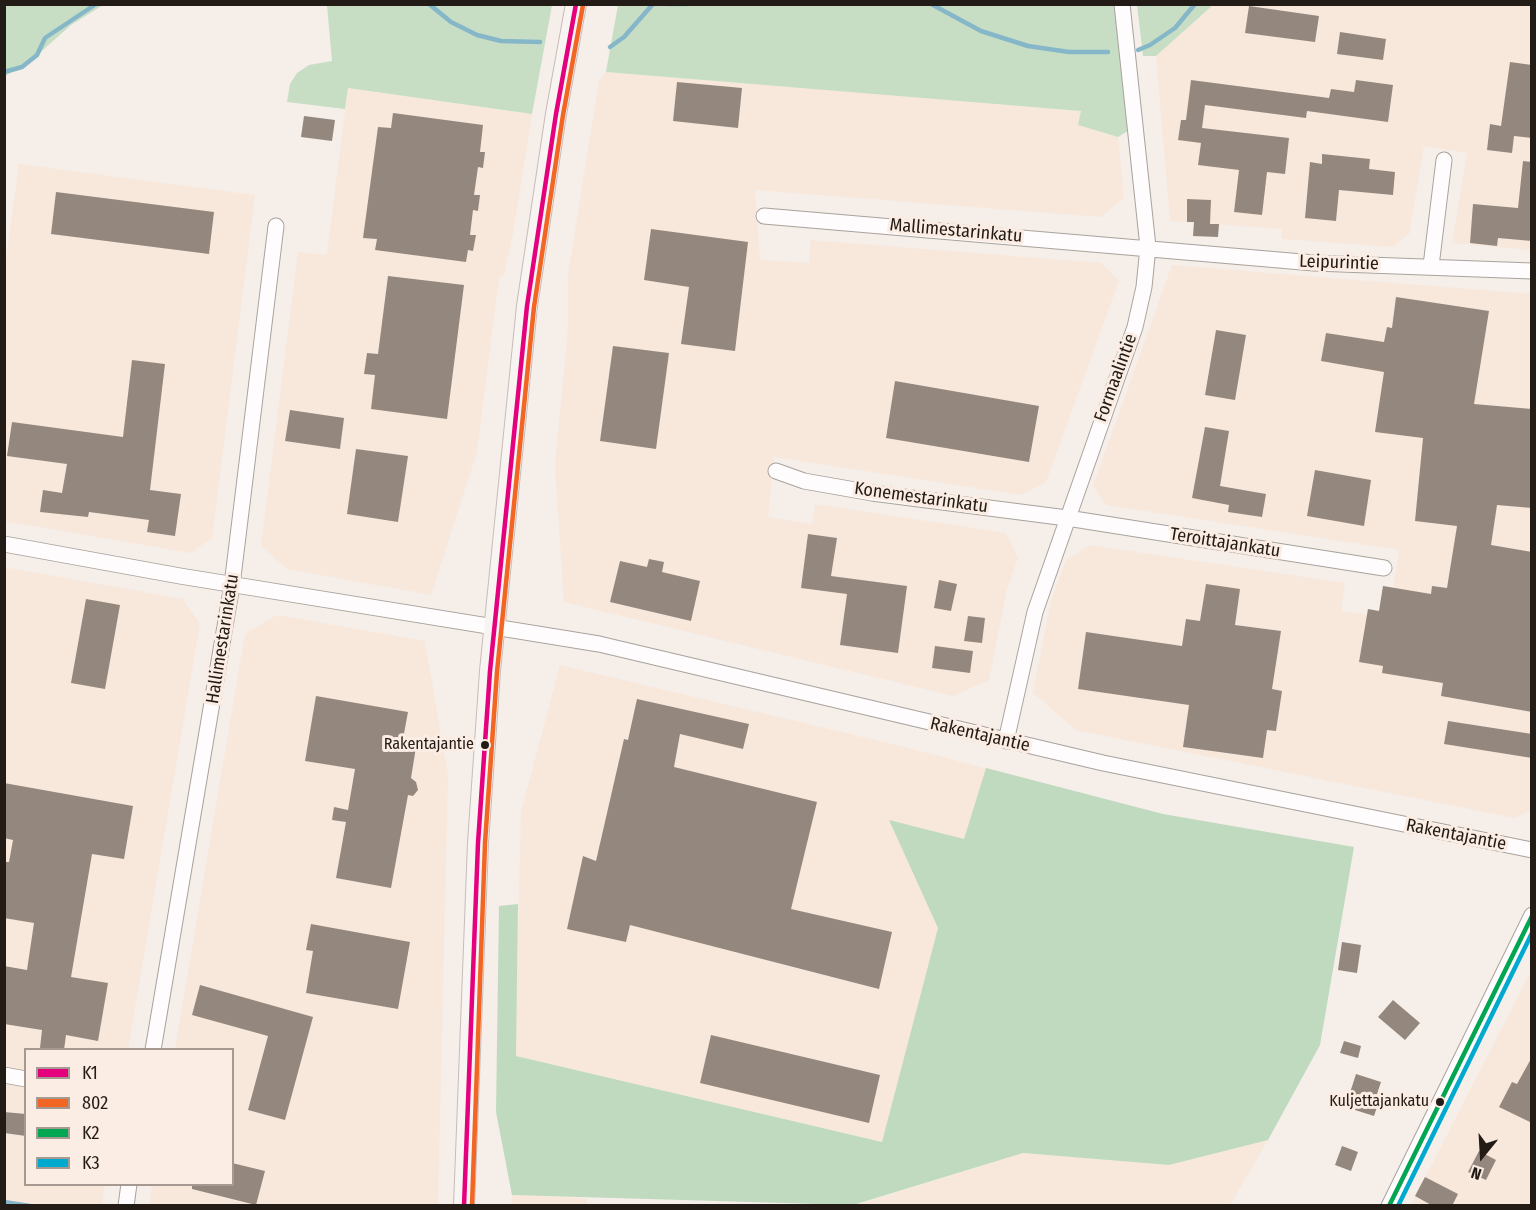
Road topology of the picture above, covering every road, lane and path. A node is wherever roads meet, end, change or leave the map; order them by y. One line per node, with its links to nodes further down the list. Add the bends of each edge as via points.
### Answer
1 (576, 4): 14 (main road, via 527,306)
2 (1122, 4): 6 (street, Formaalintie)
3 (1444, 160): 7 (street)
4 (764, 216): 6 (street, Mallimestarinkatu)
5 (276, 226): 13 (street, Hallimestarinkatu)
6 (1148, 247): 7 (street, Leipurintie, via 1314,263); 10 (street, Formaalintie, via 1135,327)
7 (1431, 266): 8 (street, Leipurintie)
8 (1532, 271)
9 (776, 471): 10 (street, Konemestarinkatu, via 804,481 872,493)
10 (1067, 518): 12 (street, Teroittajankatu); 15 (street, Formaalintie, via 1035,612)
11 (4, 544): 13 (street, Rakentajantie)
12 (1384, 568)
13 (232, 585): 14 (street, Rakentajantie); 18 (street, Hallimestarinkatu)
14 (494, 628): 15 (street, Rakentajantie, via 599,644); 23 (main road, via 478,843)
15 (1006, 741): 16 (street, Rakentajantie)
16 (1532, 850)
17 (1532, 915): 24 (street)
18 (153, 1048)
19 (4, 1075): 20 (street)
20 (24, 1079)
21 (129, 1186): 22 (street)
22 (126, 1206)
23 (465, 1206)
24 (1389, 1206)

